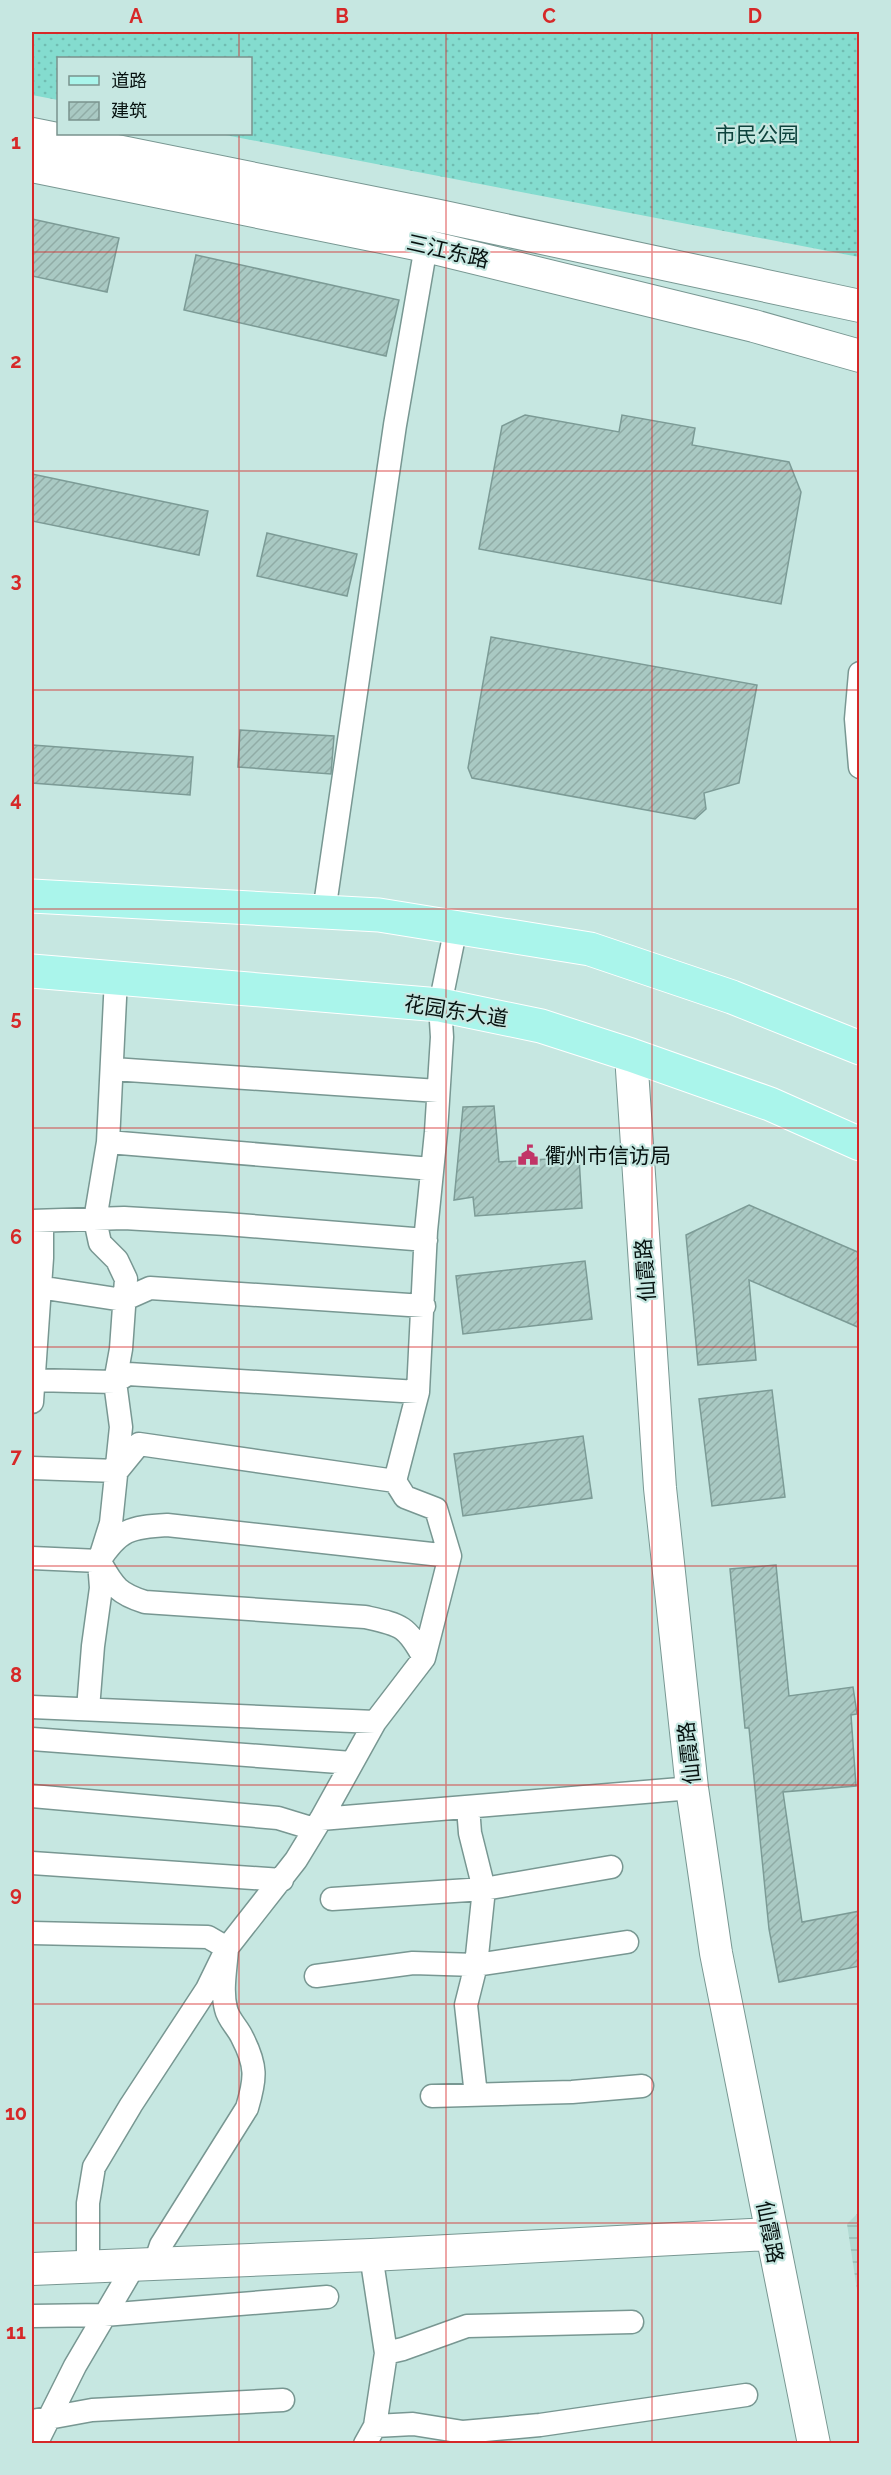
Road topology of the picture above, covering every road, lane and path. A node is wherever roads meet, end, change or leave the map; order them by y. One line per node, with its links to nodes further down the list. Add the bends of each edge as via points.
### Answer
1 (32, 134): 4 (street, 三江东路)
2 (32, 166): 3 (street, 三江东路)
3 (426, 246): 5 (street, 三江东路, via 754,326); 10 (street, via 395,425)
4 (860, 306)
5 (860, 356)
6 (860, 673): 7 (street)
7 (858, 719): 8 (street)
8 (860, 767)
9 (32, 896): 10 (main road)
10 (324, 912): 11 (main road, via 379,915)
11 (456, 927): 14 (street); 15 (main road, via 590,949 732,997)
12 (32, 971): 13 (main road, 花园东大道)
13 (116, 978): 14 (main road, 花园东大道); 17 (street)
14 (440, 1005): 16 (main road, 花园东大道, via 541,1026); 18 (street)
15 (860, 1048)
16 (631, 1054): 20 (main road, 花园东大道, via 770,1104); 44 (street, 仙霞路, via 660,1488)
17 (113, 1069): 18 (street); 19 (street)
18 (438, 1091): 21 (street)
19 (108, 1142): 21 (street); 22 (street)
20 (860, 1144)
21 (432, 1169): 24 (street)
22 (95, 1220): 23 (street); 24 (street, via 226,1224); 26 (street, via 100,1243 117,1260 126,1278)
23 (37, 1222): 25 (street, via 42,1258)
24 (426, 1240): 27 (street)
25 (35, 1286): 26 (street); 28 (street)
26 (123, 1300): 27 (street, via 150,1288); 29 (street)
27 (424, 1306): 31 (street)
28 (33, 1351): 30 (street)
29 (116, 1382): 30 (street); 31 (street, via 128,1374); 33 (street, via 121,1427)
30 (32, 1391)
31 (418, 1392): 34 (street)
32 (32, 1468): 33 (street)
33 (117, 1471): 34 (street, via 140,1444); 37 (street, via 111,1523)
34 (395, 1481): 35 (street, via 405,1497 436,1509)
35 (450, 1556): 37 (street, via 144,1526 118,1535); 38 (street)
36 (32, 1558): 37 (street)
37 (99, 1561): 38 (street, via 115,1588 145,1602 365,1617 397,1624 412,1636); 40 (street, via 102,1588)
38 (424, 1658): 41 (street)
39 (32, 1707): 40 (street)
40 (88, 1709): 41 (street)
41 (375, 1722): 43 (street)
42 (32, 1739): 43 (street)
43 (352, 1763): 47 (street)
44 (692, 1788): 46 (street); 61 (street, 仙霞路, via 716,1953)
45 (32, 1796): 47 (street)
46 (468, 1807): 47 (street); 51 (street, via 470,1833)
47 (318, 1824): 50 (street)
48 (32, 1863): 50 (street)
49 (611, 1867): 51 (street)
50 (282, 1880): 55 (street)
51 (484, 1889): 52 (street); 56 (street)
52 (332, 1899)
53 (32, 1934): 55 (street, via 208,1938)
54 (627, 1942): 56 (street)
55 (227, 1948): 63 (street, via 226,2011 250,2058 255,2076 252,2092 247,2108 161,2246); 64 (street, via 207,1989 94,2167 88,2195)
56 (476, 1965): 57 (street, via 413,1963); 59 (street, via 466,2005)
57 (316, 1976)
58 (642, 2086): 59 (street)
59 (476, 2095): 60 (street)
60 (432, 2096)
61 (770, 2234): 62 (street); 76 (street, 仙霞路)
62 (372, 2255): 63 (street); 70 (street)
63 (145, 2263): 64 (street); 67 (street)
64 (88, 2266): 65 (street)
65 (32, 2269)
66 (327, 2297): 67 (street)
67 (104, 2315): 68 (street); 73 (street)
68 (32, 2316)
69 (632, 2322): 70 (street, via 467,2326)
70 (386, 2353): 74 (street)
71 (746, 2395): 74 (street, via 540,2425 463,2432 412,2424)
72 (282, 2400): 73 (street, via 92,2410)
73 (41, 2419): 75 (street)
74 (370, 2435)
75 (36, 2444)
76 (813, 2444)

